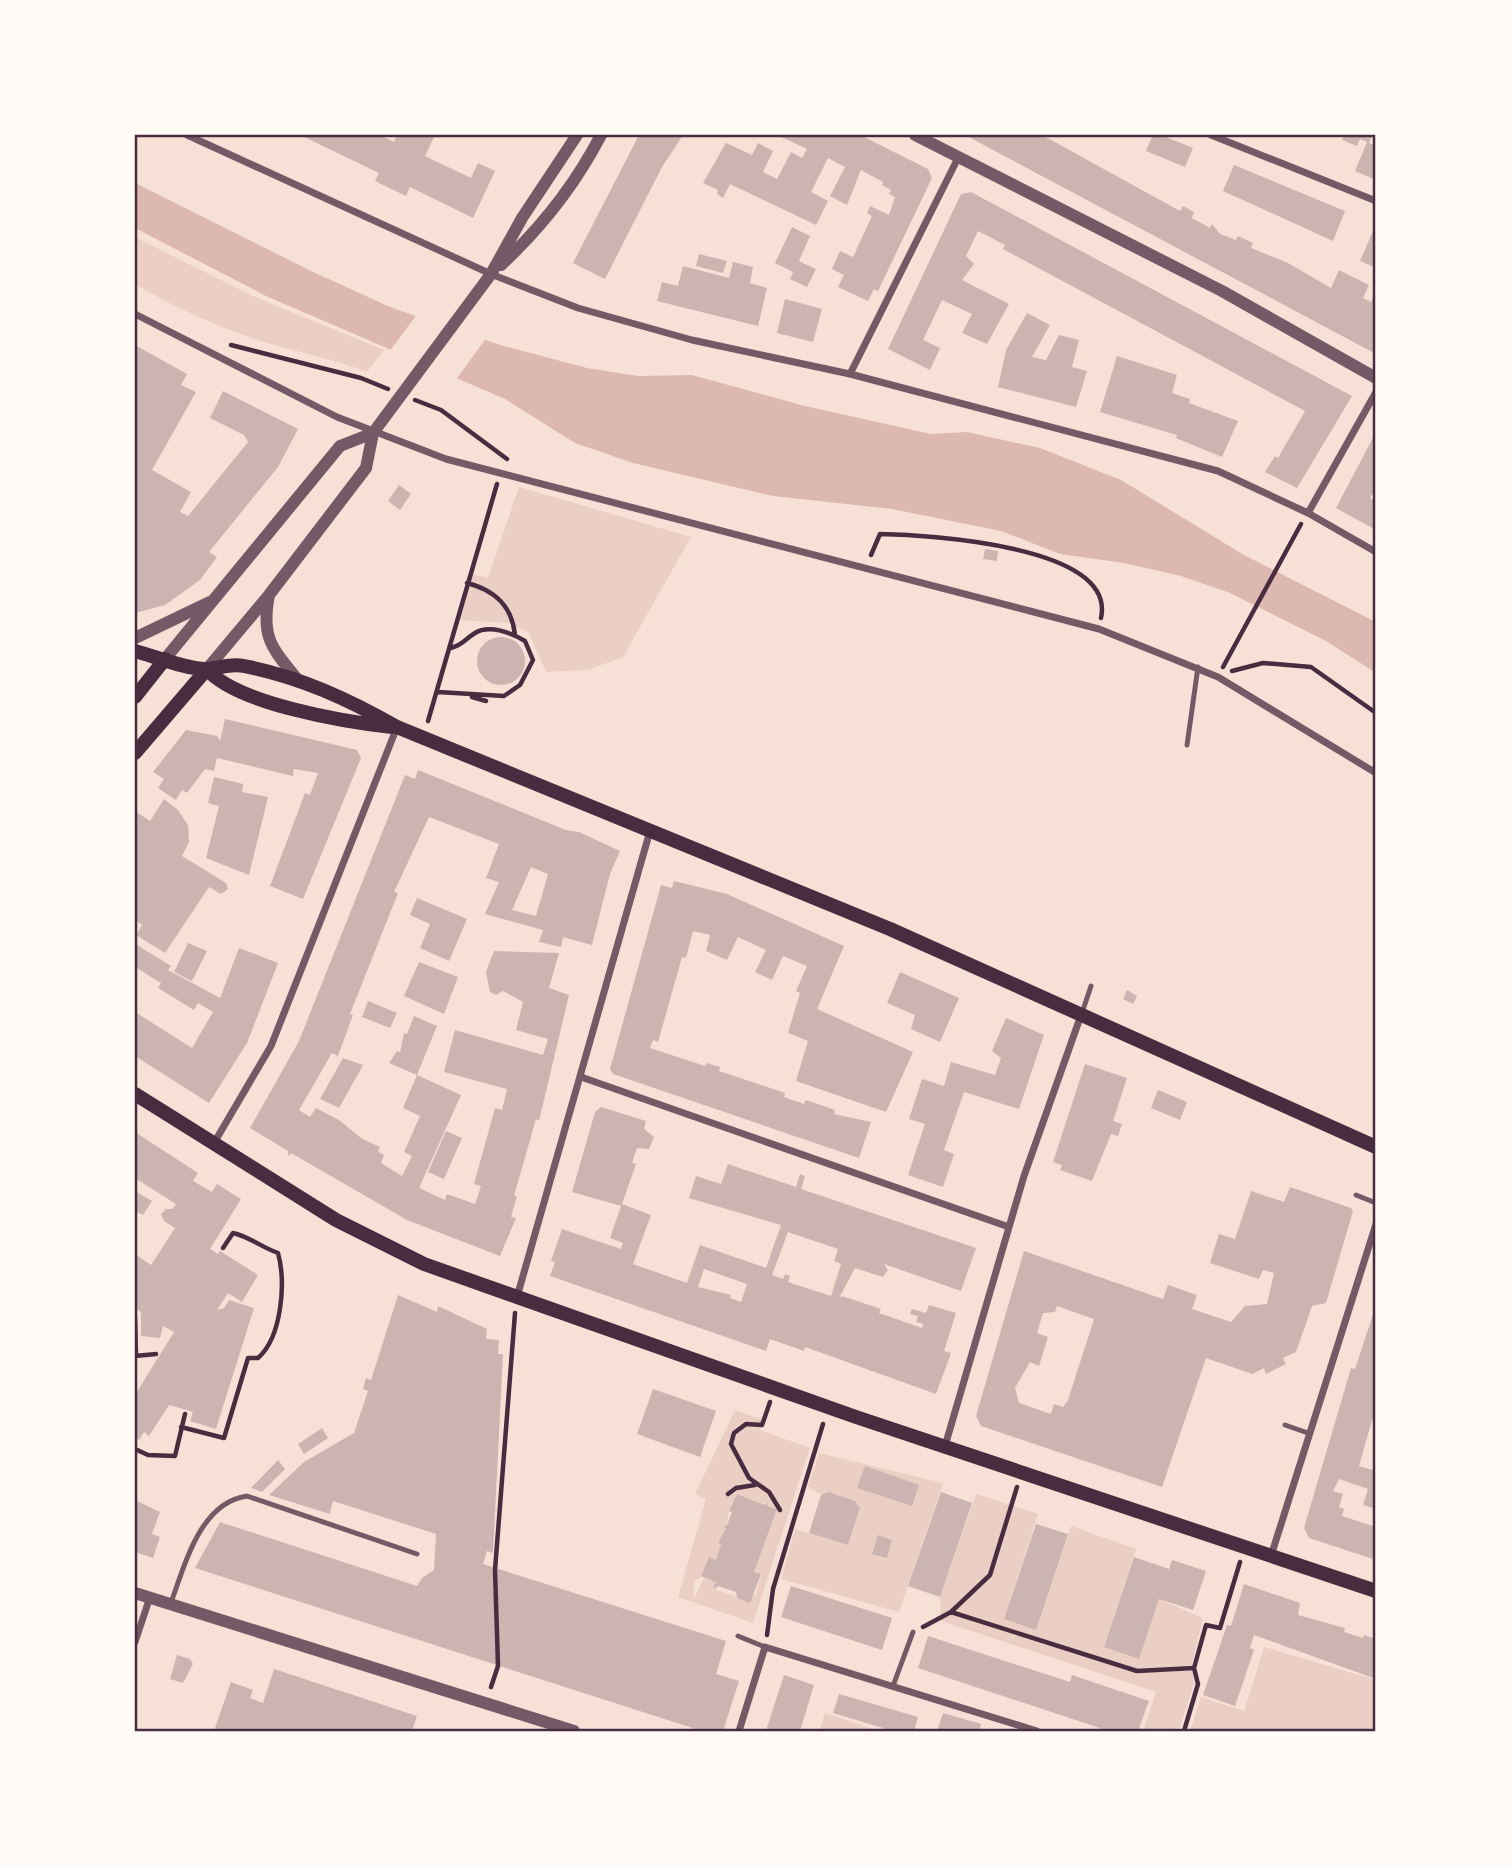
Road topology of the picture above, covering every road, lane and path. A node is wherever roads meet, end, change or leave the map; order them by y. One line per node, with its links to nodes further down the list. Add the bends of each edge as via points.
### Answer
1 (187, 135): 8 (street)
2 (577, 135): 8 (street)
3 (601, 135): 8 (street, via 539,229)
4 (915, 135): 6 (street)
5 (1211, 135): 7 (street)
6 (959, 156): 11 (street); 13 (street, via 1222,291)
7 (1376, 201)
8 (491, 274): 11 (street, via 578,308 692,340); 16 (street)
9 (135, 314): 10 (street)
10 (199, 348): 12 (path, via 226,344); 16 (street)
11 (850, 374): 19 (street, via 1218,471)
12 (361, 378)
13 (1376, 378)
14 (1376, 392): 19 (street)
15 (441, 410): 18 (path, via 507,458)
16 (373, 433): 17 (street); 24 (street, via 366,468); 25 (street, via 340,446)
17 (500, 473): 18 (street); 23 (path)
18 (524, 480): 26 (street)
19 (1308, 513): 22 (street)
20 (1293, 537): 31 (path)
21 (874, 547): 26 (path, via 880,534 914,535 1038,555 1086,580 1101,596 1104,605)
22 (1376, 551)
23 (467, 583): 27 (path, via 498,596 514,622); 29 (path)
24 (269, 595): 34 (street); 36 (street, via 267,640)
25 (216, 598): 28 (street); 32 (street)
26 (1099, 629): 33 (street)
27 (515, 635): 29 (path, via 494,629 476,631 464,644); 38 (path, via 525,640 533,660 520,685 504,696)
28 (135, 638)
29 (451, 648): 37 (path)
30 (135, 650): 32 (main road)
31 (1231, 650)
32 (165, 659): 34 (main road); 39 (main road)
33 (1198, 667): 35 (street); 44 (lane)
34 (207, 669): 36 (main road, via 242,665); 42 (main road, via 229,688 339,722); 45 (main road)
35 (1218, 677): 41 (path, via 1263,663 1311,667); 46 (street)
36 (297, 679): 42 (main road, via 346,697)
37 (438, 692): 38 (path); 43 (path)
38 (468, 695): 40 (path)
39 (135, 697)
40 (486, 701)
41 (1376, 713)
42 (397, 727): 43 (main road); 52 (street, via 271,1046)
43 (422, 738): 47 (main road)
44 (1187, 745)
45 (135, 753)
46 (1376, 773)
47 (651, 830): 49 (main road, via 890,929); 50 (street)
48 (1091, 986): 49 (lane)
49 (1081, 1015): 53 (main road); 57 (street)
50 (581, 1077): 57 (street); 59 (street)
51 (135, 1094): 52 (main road)
52 (213, 1143): 59 (main road, via 336,1220 424,1264)
53 (1376, 1147)
54 (1356, 1195): 55 (lane)
55 (1376, 1203)
56 (1376, 1224): 68 (street)
57 (1009, 1227): 69 (street)
58 (223, 1248): 67 (path, via 233,1233 278,1253 282,1268 275,1333 266,1351 258,1358 248,1358 223,1437)
59 (516, 1298): 63 (main road); 88 (path, via 495,1570)
60 (135, 1317): 62 (path)
61 (156, 1354): 62 (path)
62 (136, 1355)
63 (776, 1388): 64 (main road); 71 (path, via 762,1425 746,1424 734,1433 731,1444 737,1461)
64 (828, 1407): 69 (main road); 86 (path, via 773,1589)
65 (185, 1414): 67 (path)
66 (1285, 1425): 68 (lane)
67 (181, 1427): 70 (path, via 175,1456 148,1455)
68 (1308, 1433): 77 (street)
69 (945, 1447): 75 (main road)
70 (135, 1449)
71 (756, 1485): 72 (path); 74 (path, via 769,1492)
72 (727, 1494)
73 (1010, 1508): 82 (path, via 990,1574)
74 (780, 1510)
75 (1244, 1548): 77 (main road); 87 (path, via 1220,1628 1206,1625)
76 (417, 1554): 81 (lane, via 247,1496 235,1498 214,1510 195,1541)
77 (1270, 1557): 78 (main road)
78 (1376, 1591)
79 (135, 1592): 80 (street)
80 (150, 1597): 81 (street); 85 (street)
81 (170, 1605): 90 (street)
82 (951, 1612): 83 (path); 87 (path, via 1137,1671)
83 (913, 1632): 89 (lane)
84 (738, 1636): 86 (lane)
85 (135, 1642)
86 (765, 1647): 89 (street); 91 (street)
87 (1194, 1668): 93 (path, via 1198,1684)
88 (495, 1675)
89 (893, 1686): 92 (street)
90 (573, 1731)
91 (739, 1731)
92 (1037, 1731)
93 (1184, 1731)

